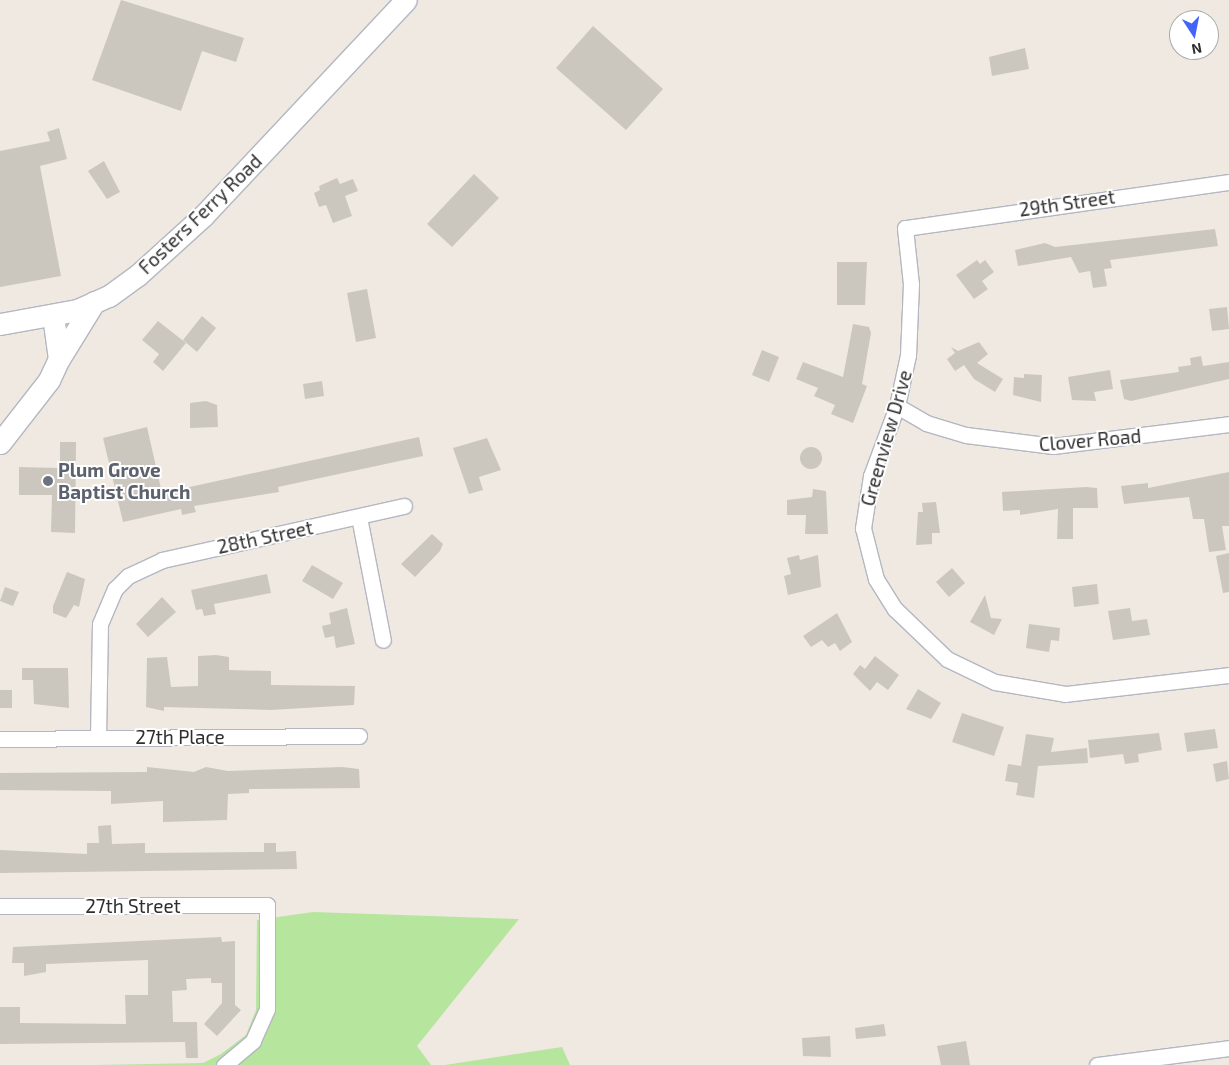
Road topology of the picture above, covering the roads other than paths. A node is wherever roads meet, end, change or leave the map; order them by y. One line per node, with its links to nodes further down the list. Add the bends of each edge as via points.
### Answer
1 (406, 0): 4 (street, Fosters Ferry Road, via 172,246 131,280)
2 (1229, 182): 3 (street, 29th Street)
3 (905, 228): 8 (street, Greenview Drive, via 911,284 910,338)
4 (94, 302): 5 (street, Fosters Ferry Road); 7 (street)
5 (53, 316): 6 (street); 7 (street)
6 (0, 324)
7 (59, 359): 10 (street, via 49,380)
8 (897, 406): 9 (street, Clover Road, via 926,422 966,434 1053,446); 14 (street, Greenview Drive, via 866,493 866,546 884,596 947,659 1012,688 1065,694)
9 (1229, 424)
10 (0, 442)
11 (404, 506): 12 (street, 28th Street)
12 (359, 516): 13 (street); 16 (street, 28th Street, via 162,560 128,576 115,589 100,624)
13 (383, 640)
14 (1229, 676)
15 (359, 736): 16 (street, 27th Place)
16 (98, 738): 17 (street, 27th Place)
17 (0, 739)
18 (0, 906): 20 (street, 27th Street, via 267,905 268,1009 253,1041)
19 (1229, 1048): 21 (street)
20 (225, 1065)
21 (1097, 1065)

